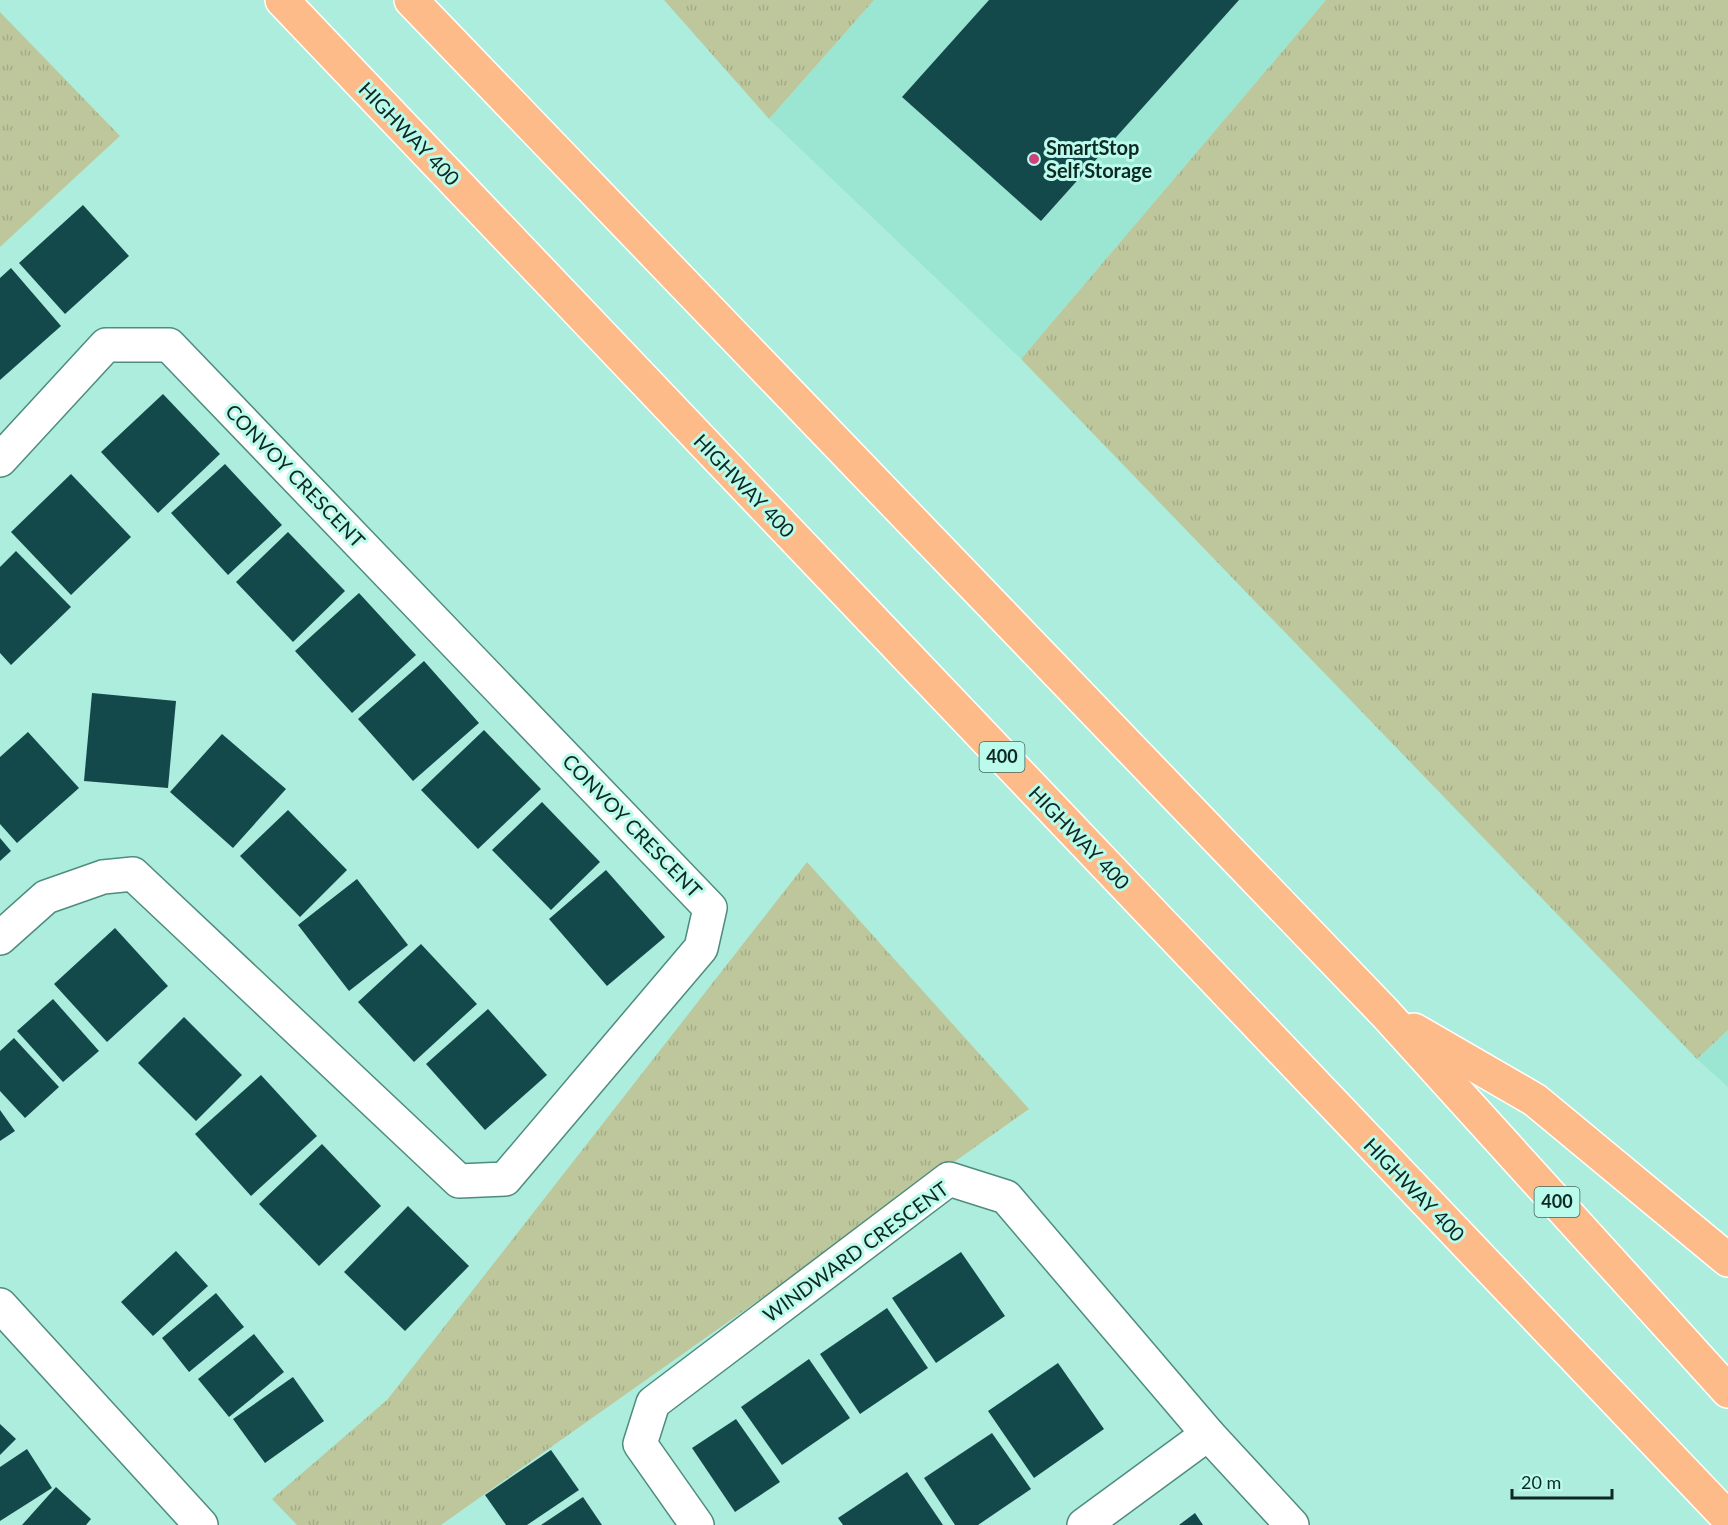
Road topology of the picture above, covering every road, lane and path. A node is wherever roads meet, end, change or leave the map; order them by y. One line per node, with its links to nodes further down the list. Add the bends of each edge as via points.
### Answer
1 (282, 0): 10 (highway, HIGHWAY 400 / 400)
2 (411, 0): 5 (highway, 400)
3 (0, 460): 4 (street, CONVOY CRESCENT, via 106,345 169,345 710,908 702,948 505,1179 459,1181 133,874 102,878 46,897)
4 (0, 938)
5 (1385, 1013): 6 (highway, via 1535,1100); 8 (highway, 400)
6 (1728, 1260)
7 (0, 1305): 11 (street)
8 (1728, 1391)
9 (1208, 1434): 12 (street, WINDWARD CRESCENT, via 1006,1197 949,1179 653,1403 640,1444); 13 (street); 14 (street, WINDWARD CRESCENT)
10 (1726, 1518)
11 (201, 1525)
12 (698, 1525)
13 (1084, 1525)
14 (1292, 1525)

